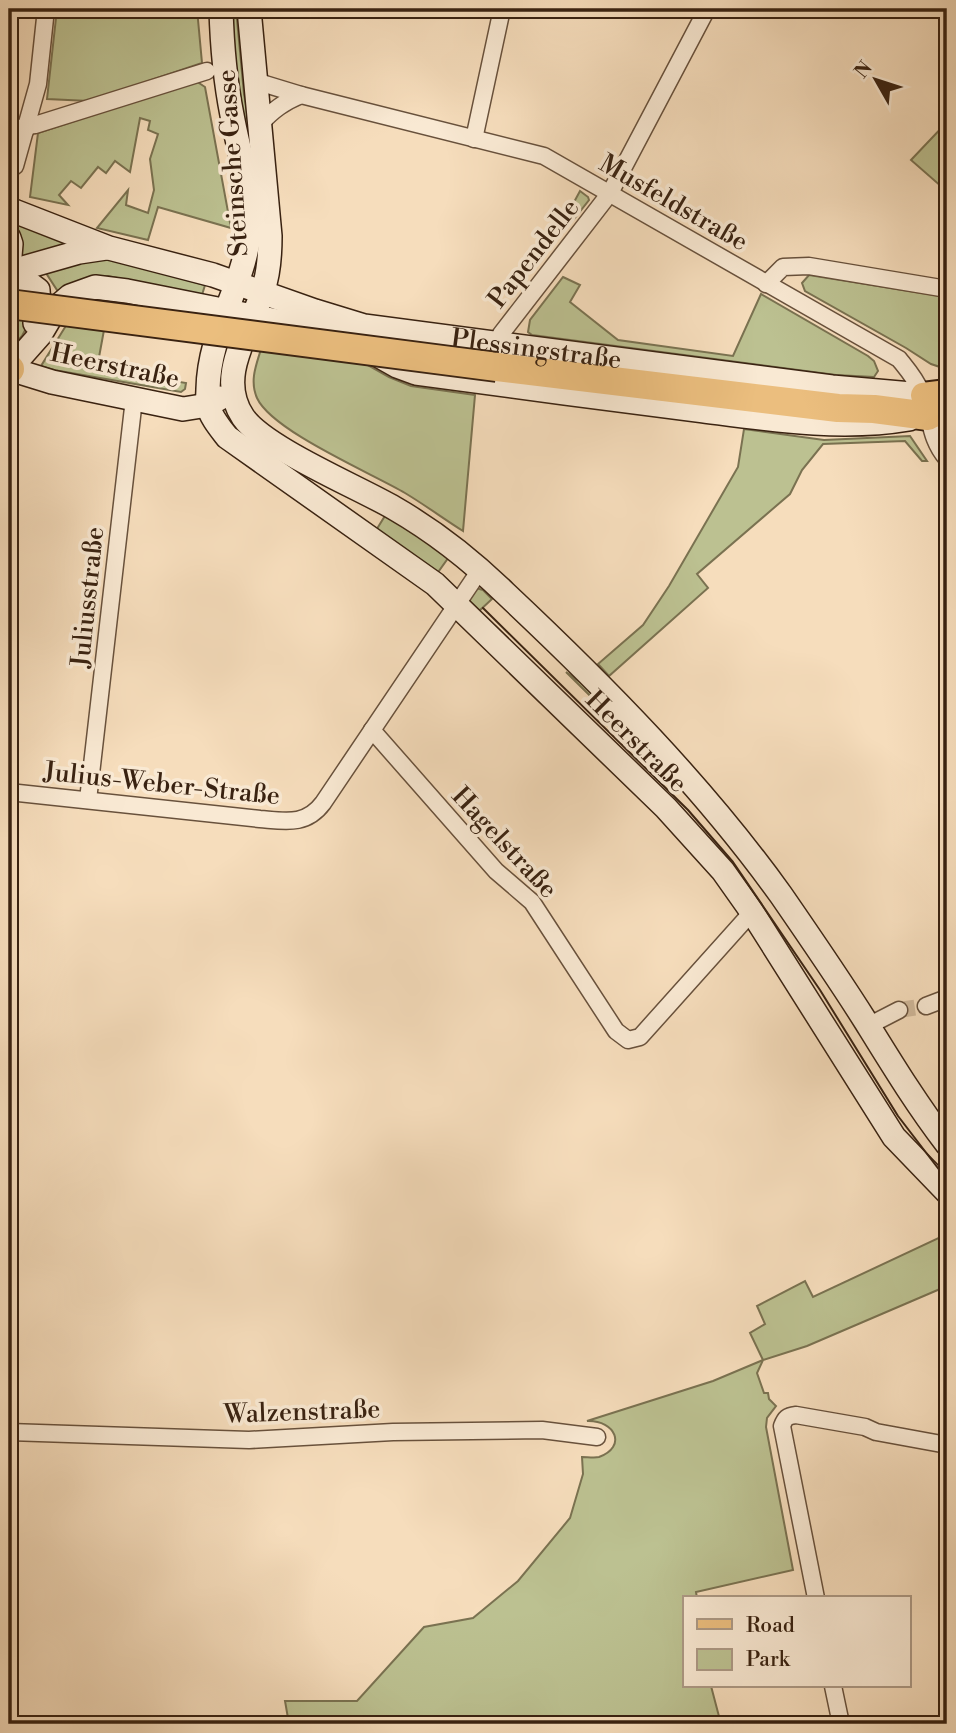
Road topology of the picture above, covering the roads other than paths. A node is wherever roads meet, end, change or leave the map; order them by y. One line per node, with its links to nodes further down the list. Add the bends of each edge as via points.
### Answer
1 (46, 9): 11 (street, via 38,84)
2 (221, 9): 19 (main road, Steinsche Gasse, via 222,47 250,216 245,257)
3 (249, 9): 7 (main road, Steinsche Gasse)
4 (502, 9): 12 (street)
5 (707, 9): 14 (street, Papendelle)
6 (207, 71): 11 (street)
7 (255, 81): 8 (street, Musfeldstraße); 10 (main road, Steinsche Gasse)
8 (301, 95): 10 (street, via 286,100); 12 (street, Musfeldstraße)
9 (9, 124): 11 (street)
10 (260, 124): 22 (main road, Steinsche Gasse, via 270,226)
11 (25, 128): 13 (street)
12 (474, 139): 14 (street, Musfeldstraße, via 544,156)
13 (15, 166)
14 (610, 192): 20 (street, Musfeldstraße); 27 (street, Papendelle, via 501,334)
15 (9, 209): 17 (main road, Plessingstraße)
16 (9, 237): 18 (main road)
17 (109, 248): 18 (main road, Plessingstraße); 19 (main road, Plessingstraße)
18 (9, 271): 24 (main road, via 29,271 46,282); 28 (main road, via 38,290 39,305)
19 (235, 282): 22 (main road, Plessingstraße); 25 (main road, Steinsche Gasse)
20 (766, 284): 21 (street, via 783,267 809,265); 31 (street, Musfeldstraße, via 899,359)
21 (947, 289)
22 (263, 291): 26 (main road, Steinsche Gasse); 27 (main road, Plessingstraße, via 364,326)
23 (9, 304): 27 (highway, Plessingstraße, bridge)
24 (56, 308): 25 (main road, Plessingstraße, via 70,296 95,287); 28 (main road)
25 (225, 310): 26 (main road, Plessingstraße); 32 (main road, Steinsche Gasse, via 209,372)
26 (253, 317): 29 (main road, Steinsche Gasse); 31 (main road, Plessingstraße, via 335,332 416,373 565,394 819,424 875,425)
27 (497, 355): 31 (main road, Plessingstraße, via 832,387); 31 (highway, Plessingstraße, via 838,408)
28 (12, 365): 30 (main road, Heerstraße, via 52,382)
29 (231, 390): 32 (main road, Heerstraße); 34 (main road, Heerstraße, via 250,425 422,525)
30 (134, 399): 32 (main road, Heerstraße, via 183,409); 38 (street, Juliusstraße)
31 (936, 404): 33 (street, Musfeldstraße, via 934,442)
32 (208, 405): 35 (main road, Heerstraße, via 227,437)
33 (947, 459)
34 (480, 570): 35 (street); 43 (main road, Heerstraße, via 606,692 692,784 781,896)
35 (456, 603): 36 (street); 39 (main road, Heerstraße, via 666,808 723,871)
36 (372, 730): 38 (street, Julius-Weber-Straße, via 323,803 298,822); 39 (street, Hagelstraße, via 496,871 532,902 616,1031 628,1040 640,1037)
37 (9, 792): 38 (street, Julius-Weber-Straße)
38 (88, 800)
39 (752, 912): 45 (main road, Heerstraße, via 894,1137)
40 (947, 998): 41 (street)
41 (926, 1006)
42 (899, 1010): 43 (street)
43 (868, 1026): 44 (main road, Heerstraße)
44 (947, 1144)
45 (947, 1192)
46 (9, 1432): 47 (street, Walzenstraße, via 249,1440 542,1430)
47 (597, 1437)
48 (947, 1445): 49 (street, via 789,1416 782,1426)
49 (816, 1596)
50 (833, 1688): 51 (street)
51 (841, 1724)

